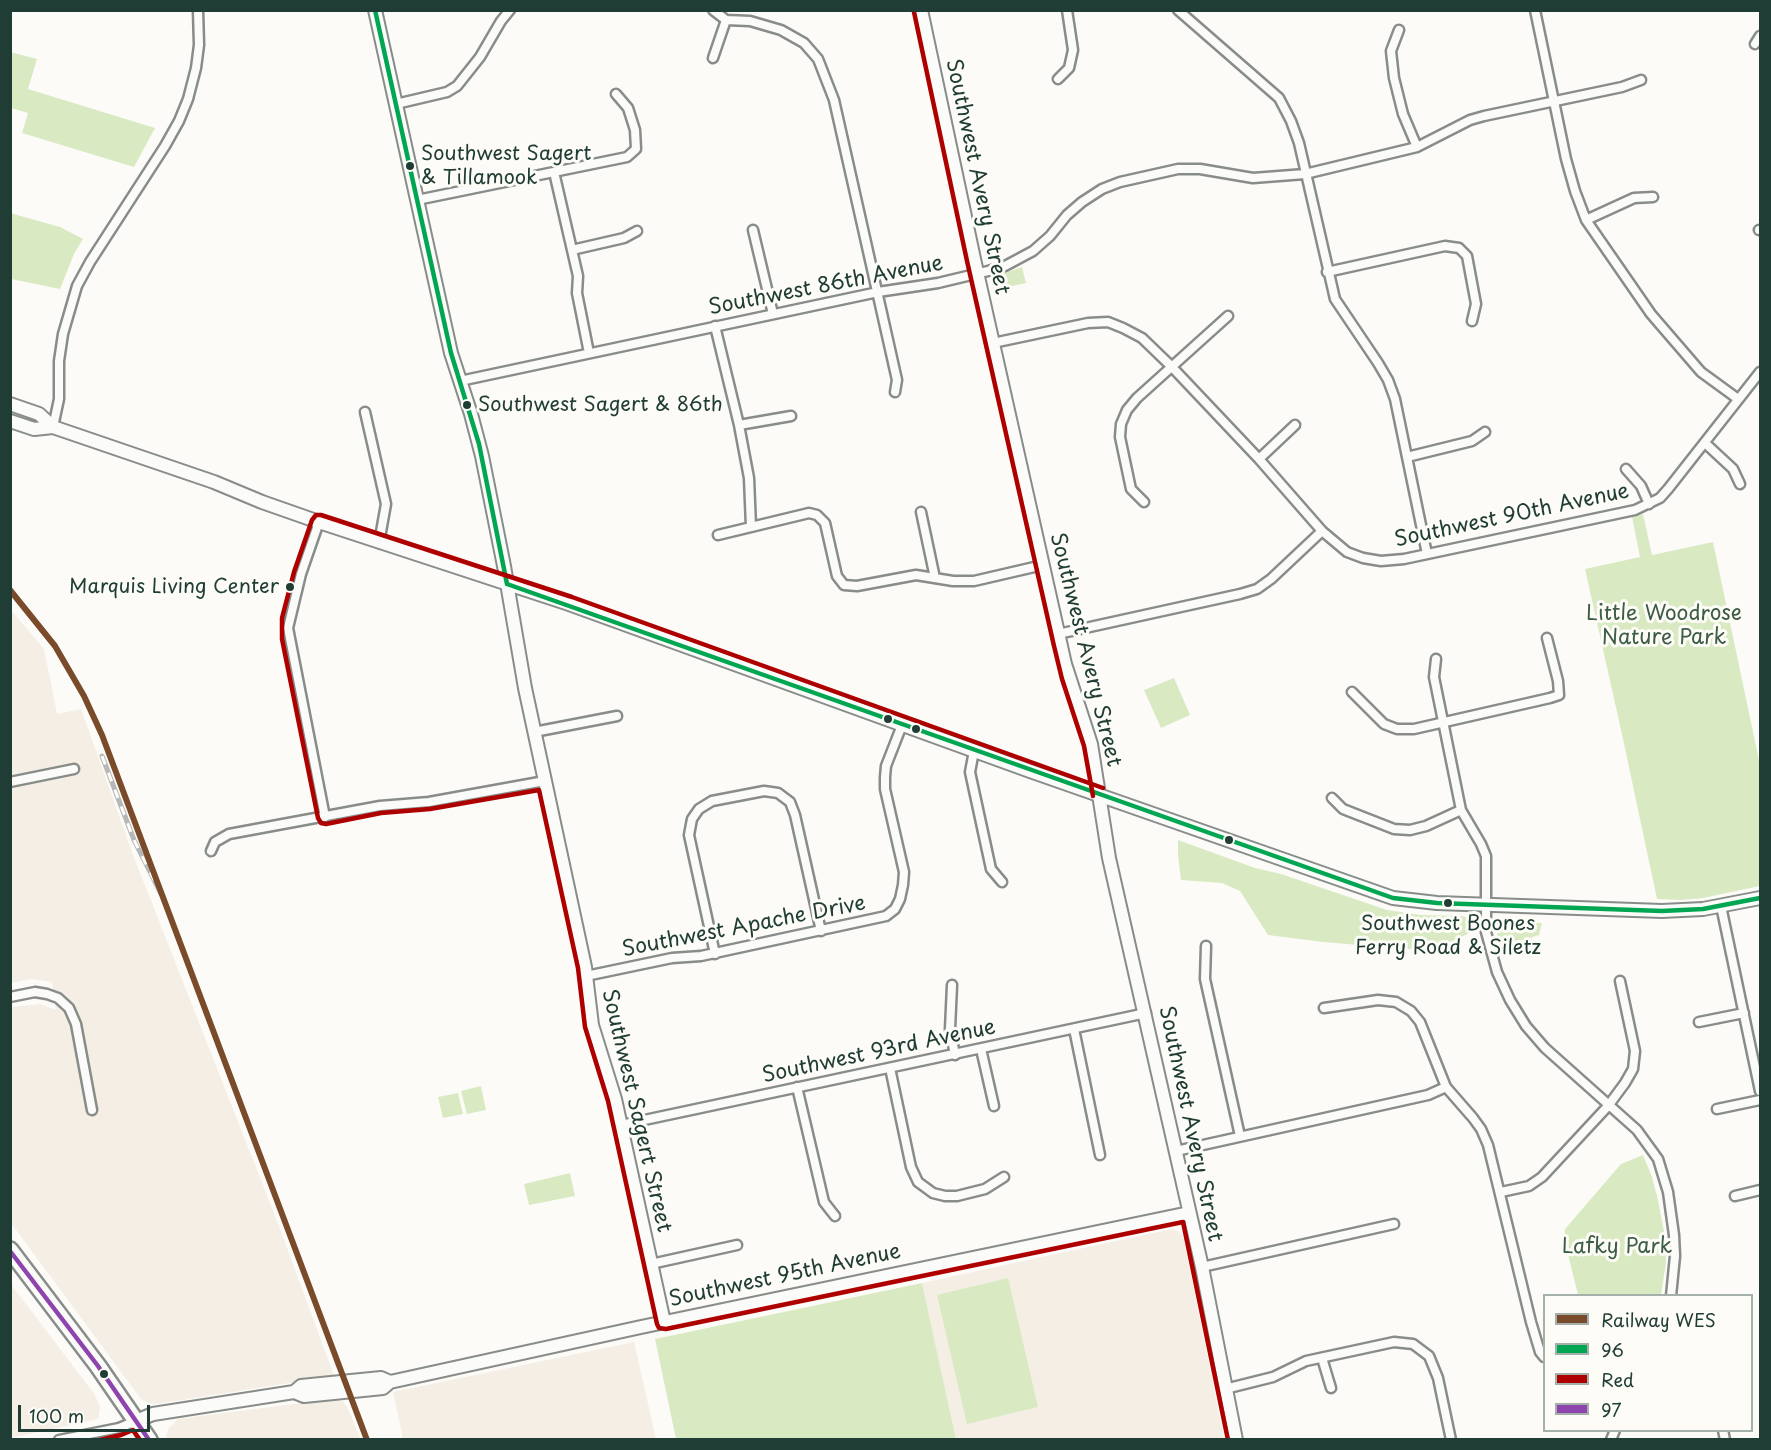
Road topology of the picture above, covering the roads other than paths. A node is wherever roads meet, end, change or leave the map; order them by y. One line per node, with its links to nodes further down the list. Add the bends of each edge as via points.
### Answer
1 (198, 10): 48 (street, via 196,68 179,121 77,286 63,334)
2 (375, 10): 18 (main road, Southwest Sagert Street)
3 (510, 10): 18 (street, via 457,86 447,93)
4 (713, 10): 9 (street)
5 (921, 10): 29 (main road, Southwest Avery Street)
6 (1067, 10): 14 (street, via 1073,50 1069,68)
7 (1178, 10): 21 (street, via 1279,98 1299,143)
8 (1535, 10): 17 (street)
9 (726, 20): 13 (street); 30 (street, via 750,21 781,30 804,43 818,59 834,100)
10 (1399, 30): 19 (street, via 1391,51 1394,78)
11 (1761, 36): 12 (street)
12 (1755, 44)
13 (713, 58)
14 (1058, 78)
15 (1641, 80): 17 (street, Southwest 86th Avenue)
16 (616, 94): 20 (street, via 628,108 636,148 627,157)
17 (1555, 101): 19 (street, Southwest 86th Avenue, via 1470,120); 24 (street, via 1566,159)
18 (396, 104): 23 (main road, Southwest Sagert Street)
19 (1417, 147): 21 (street, Southwest 86th Avenue)
20 (554, 172): 23 (street); 27 (street)
21 (1305, 174): 28 (street); 29 (street, Southwest 86th Avenue, via 1253,178 1178,169 1120,182 1082,202 1033,251 1005,266)
22 (1653, 197): 24 (street, via 1634,198)
23 (417, 200): 39 (main road, Southwest Sagert Street)
24 (1586, 220): 41 (street, via 1651,314 1701,372)
25 (753, 230): 31 (street)
26 (637, 231): 27 (street, via 624,238)
27 (572, 250): 36 (street)
28 (1327, 272): 33 (street, via 1445,246 1459,248 1467,256 1476,304); 51 (street, via 1335,299 1388,380)
29 (978, 274): 30 (street, Southwest 86th Avenue); 35 (main road, Southwest Avery Street)
30 (878, 292): 31 (street, Southwest 86th Avenue); 40 (street, via 897,380)
31 (773, 314): 34 (street, Southwest 86th Avenue)
32 (1228, 316): 37 (street)
33 (1472, 321)
34 (715, 326): 36 (street, Southwest 86th Avenue); 46 (street)
35 (993, 343): 37 (street, Southwest 90th Avenue, via 1108,322 1142,338); 64 (main road, Southwest Avery Street)
36 (589, 353): 39 (street, Southwest 86th Avenue)
37 (1171, 366): 52 (street, Southwest 90th Avenue); 55 (street, via 1137,398 1121,424 1131,489)
38 (1761, 372): 41 (street, Southwest 90th Avenue)
39 (460, 381): 66 (main road, Southwest Sagert Street, via 479,444)
40 (895, 392)
41 (1738, 399): 50 (street, Southwest 90th Avenue)
42 (10, 404): 48 (main road, via 39,414)
43 (365, 412): 62 (street, via 386,504)
44 (791, 416): 46 (street)
45 (10, 421): 48 (main road, via 34,429)
46 (739, 425): 59 (street, via 749,478)
47 (1295, 425): 52 (street)
48 (53, 427): 58 (main road)
49 (1485, 432): 51 (street, via 1472,441)
50 (1705, 443): 54 (street, via 1733,469); 56 (street, Southwest 90th Avenue, via 1664,493)
51 (1407, 457): 63 (street)
52 (1259, 459): 60 (street, Southwest 90th Avenue)
53 (1626, 469): 56 (street, Southwest 90th Avenue, via 1641,486)
54 (1740, 484)
55 (1144, 502)
56 (1649, 504): 63 (street, Southwest 90th Avenue)
57 (921, 512): 65 (street)
58 (319, 522): 62 (main road); 82 (street, via 288,628)
59 (751, 527): 61 (street); 65 (street, via 809,513 817,515 825,524 837,576 844,585 910,575)
60 (1322, 531): 63 (street, Southwest 90th Avenue, via 1347,552 1363,558 1381,561); 67 (street, via 1257,589)
61 (718, 535)
62 (379, 543): 66 (main road)
63 (1427, 554)
64 (1043, 565): 65 (street, via 974,580); 67 (main road, Southwest Avery Street)
65 (935, 578)
66 (507, 584): 73 (main road); 74 (main road, Southwest Sagert Street)
67 (1058, 634): 79 (main road, Southwest Avery Street, via 1091,744)
68 (1547, 638): 72 (street, via 1559,695)
69 (1436, 659): 72 (street, via 1434,677)
70 (1352, 692): 72 (street, via 1384,724 1397,729)
71 (617, 716): 74 (street)
72 (1442, 723): 81 (street)
73 (902, 724): 75 (main road); 88 (street, Southwest Apache Drive, via 885,777 904,872 900,899 886,916)
74 (534, 732): 77 (main road, Southwest Sagert Street)
75 (974, 751): 79 (main road); 84 (street, via 970,772 991,869)
76 (74, 769): 78 (street)
77 (545, 781): 82 (street); 91 (main road, Southwest Sagert Street)
78 (10, 782)
79 (1100, 795): 86 (main road, via 1386,896 1423,902); 96 (main road, Southwest Avery Street, via 1109,858)
80 (1332, 798): 81 (street, via 1343,809 1394,829 1410,831)
81 (1461, 810): 86 (street, via 1486,856)
82 (325, 817): 83 (street, via 229,834 215,842)
83 (211, 851)
84 (1002, 882)
85 (1761, 898): 87 (main road)
86 (1485, 904): 87 (main road, via 1662,911); 108 (street, via 1488,946 1510,1000 1545,1048)
87 (1721, 906): 97 (street)
88 (821, 931): 90 (street, Southwest Apache Drive); 90 (street, via 790,802 764,791 712,801 692,819 689,835)
89 (1206, 945): 112 (street, via 1205,979)
90 (715, 954): 91 (street, Southwest Apache Drive, via 672,958)
91 (586, 976): 111 (main road, Southwest Sagert Street, via 594,1035)
92 (1620, 981): 108 (street, via 1635,1051 1633,1069)
93 (952, 985): 101 (street, via 950,1029)
94 (10, 997): 110 (street, via 47,994 69,1008 76,1024)
95 (1324, 1008): 104 (street, via 1378,1000 1396,1002 1411,1011 1420,1022)
96 (1146, 1013): 99 (street, Southwest 93rd Avenue); 113 (main road, Southwest Avery Street)
97 (1744, 1013): 98 (street); 105 (street)
98 (1699, 1022)
99 (1074, 1029): 100 (street, Southwest 93rd Avenue); 114 (street)
100 (981, 1049): 101 (street, Southwest 93rd Avenue); 107 (street)
101 (954, 1054): 102 (street, Southwest 93rd Avenue)
102 (890, 1068): 103 (street, Southwest 93rd Avenue); 115 (street, via 911,1167 918,1182 933,1193 957,1196 985,1189)
103 (797, 1087): 111 (street, Southwest 93rd Avenue); 120 (street, via 824,1202)
104 (1446, 1087): 112 (street, via 1428,1095); 117 (street, via 1481,1130)
105 (1761, 1091)
106 (1761, 1100): 109 (street)
107 (994, 1106)
108 (1608, 1106): 117 (street, via 1542,1177 1529,1186); 126 (street, via 1646,1140 1659,1159 1674,1235)
109 (1717, 1109)
110 (92, 1110)
111 (621, 1125): 124 (main road, Southwest Sagert Street)
112 (1240, 1136): 113 (street)
113 (1176, 1151): 119 (main road, Southwest Avery Street)
114 (1100, 1155)
115 (1004, 1176)
116 (1761, 1190): 118 (street)
117 (1501, 1192): 128 (street)
118 (1735, 1196)
119 (1189, 1213): 125 (main road, Southwest Avery Street); 127 (main road, Southwest 95th Avenue)
120 (835, 1216)
121 (1395, 1224): 125 (street)
122 (737, 1245): 124 (street)
123 (10, 1250): 132 (highway)
124 (651, 1264): 127 (main road, Southwest Sagert Street)
125 (1202, 1267): 131 (main road, Southwest Avery Street)
126 (1671, 1294)
127 (664, 1322): 132 (main road, Southwest 95th Avenue, via 390,1382 383,1388 304,1396 294,1392 153,1414)
128 (1543, 1356)
129 (1322, 1358): 130 (street); 131 (street, via 1273,1377); 136 (street, via 1394,1342 1413,1344 1429,1356 1438,1378)
130 (1331, 1388)
131 (1225, 1389): 135 (main road, Southwest Avery Street)
132 (136, 1421): 133 (street, Southwest 95th Avenue); 134 (highway)
133 (59, 1440)
134 (149, 1440)
135 (1236, 1440)
136 (1451, 1440)

